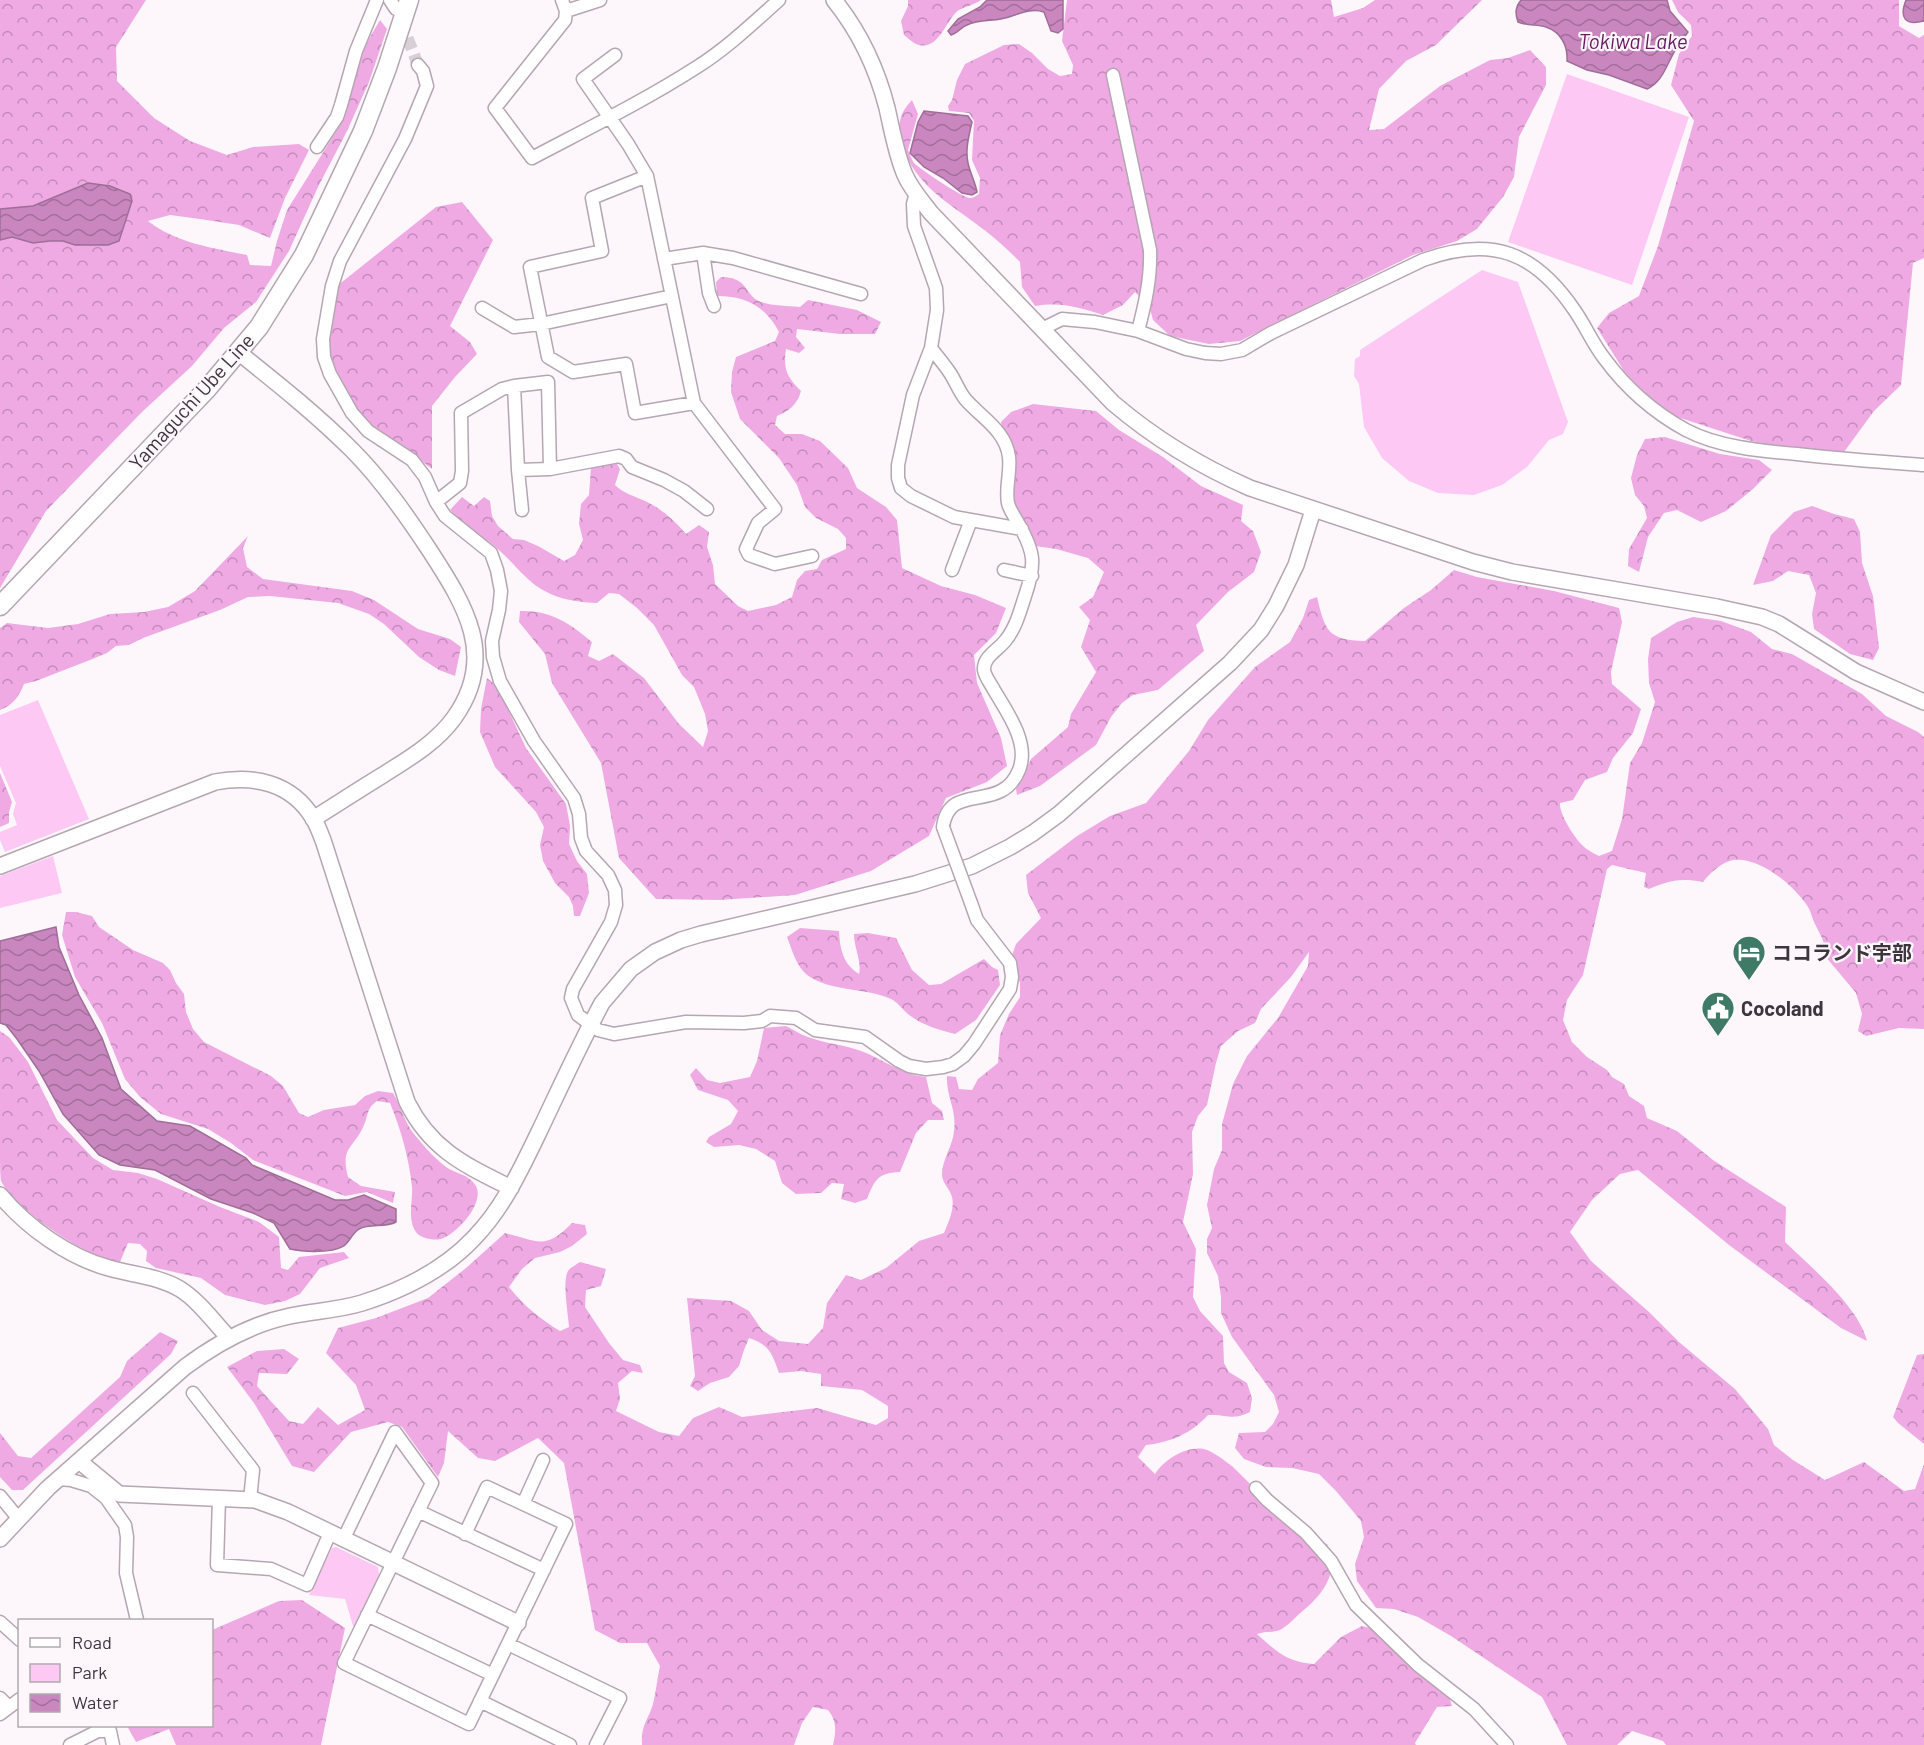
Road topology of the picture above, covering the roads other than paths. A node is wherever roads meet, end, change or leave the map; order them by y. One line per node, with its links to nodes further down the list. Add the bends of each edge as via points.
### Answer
1 (377, 0): 11 (street, via 356,51 337,117)
2 (600, 0): 6 (street)
3 (778, 0): 10 (street, via 698,67)
4 (834, 0): 13 (street, via 876,74 897,153)
5 (398, 3): 24 (main road, Yamaguchi Ube Line, via 391,57 363,131 304,255 259,327)
6 (564, 6): 10 (street, via 566,20 495,108 532,159)
7 (615, 55): 10 (street, via 583,79)
8 (418, 65): 30 (street, via 427,86 405,139 340,261 323,339 324,357 352,413 368,431 412,460)
9 (1113, 75): 22 (street, via 1150,250 1149,292)
10 (609, 117): 12 (street)
11 (317, 147)
12 (647, 176): 15 (street); 20 (street, via 592,198 602,251 530,267)
13 (916, 193): 21 (street); 23 (street, via 914,226 936,288)
14 (703, 253): 15 (street); 16 (street); 18 (street)
15 (664, 259): 17 (street)
16 (861, 294)
17 (672, 296): 20 (street); 26 (street)
18 (714, 306)
19 (482, 308): 20 (street, via 514,327)
20 (541, 324): 26 (street, via 548,357 573,372 626,364 635,413)
21 (1042, 329): 22 (street, via 1062,319); 33 (street, via 1136,423 1219,474)
22 (1138, 331): 27 (street, via 1205,353 1242,350 1423,260 1459,249 1496,249 1523,258 1544,275 1562,293 1603,357 1629,387 1653,410 1688,431 1755,450)
23 (931, 348): 34 (street, via 913,395 898,478 901,488 911,496 954,517); 35 (street, via 966,399 998,430 1009,456 1008,504)
24 (238, 352): 40 (main road, Yamaguchi Ube Line); 42 (street, via 324,424 382,484 412,522 461,600 474,641 470,686 448,726 413,756)
25 (514, 386): 28 (street, via 548,382); 29 (street); 30 (street, via 461,413 460,483)
26 (693, 403): 36 (street, via 775,509 758,523 746,549 749,555 775,564)
27 (1924, 465)
28 (550, 469): 29 (street); 31 (street, via 619,456 632,467 684,491)
29 (518, 470): 32 (street)
30 (436, 502): 44 (street, via 445,516 491,553 501,591 492,641 500,681 534,741 574,798 586,851 608,875 615,890 611,922 571,998 578,1015)
31 (706, 509)
32 (522, 510)
33 (1313, 510): 41 (street, via 1512,572 1762,617 1856,672); 44 (street, via 1285,588 1253,639 1033,833 972,866 915,885 674,943 631,969)
34 (971, 520): 35 (street); 37 (street)
35 (1022, 529): 39 (street, via 1033,555)
36 (812, 556)
37 (952, 570)
38 (1004, 570): 39 (street)
39 (1032, 576): 44 (street, bridge, via 1014,628 984,668 1021,742 1019,770 1000,793 959,801 944,817 943,827 977,920 1010,963 1012,977 1010,989 964,1056 943,1067 909,1066 866,1037 815,1030 795,1018 770,1016 744,1023 686,1022 614,1034)
40 (0, 606)
41 (1924, 702)
42 (314, 819): 43 (street, via 303,805 278,787 250,778 234,778); 45 (street, via 414,1116 445,1151)
43 (0, 866)
44 (590, 1025): 45 (street)
45 (511, 1188): 47 (street, via 473,1240 414,1283 351,1306 290,1316)
46 (0, 1195): 47 (street, via 33,1227 76,1256 178,1288)
47 (228, 1338): 50 (street, via 185,1367)
48 (193, 1393): 55 (street, via 253,1470)
49 (543, 1460): 56 (street)
50 (79, 1461): 51 (street); 54 (street, via 120,1494)
51 (58, 1479): 58 (street); 65 (street, via 91,1486 106,1498 125,1525 126,1573)
52 (1256, 1488): 78 (street, via 1331,1561 1356,1605 1418,1665 1474,1709)
53 (0, 1496): 58 (street)
54 (219, 1498): 55 (street); 60 (street, via 217,1565 271,1569 307,1585)
55 (250, 1500): 60 (street, via 288,1512)
56 (523, 1504): 59 (street, via 487,1487); 63 (street, via 566,1524)
57 (418, 1511): 59 (street); 60 (street, via 432,1484 395,1432); 62 (street)
58 (18, 1518): 61 (street)
59 (465, 1534): 63 (street)
60 (337, 1537): 62 (street)
61 (0, 1539)
62 (392, 1563): 64 (street); 67 (street)
63 (544, 1570): 67 (street)
64 (367, 1615): 70 (street); 72 (street, via 344,1663 469,1724)
65 (137, 1619)
66 (0, 1622): 68 (street)
67 (518, 1623): 69 (street)
68 (18, 1638)
69 (508, 1644): 70 (street); 77 (street, via 620,1698)
70 (493, 1675): 72 (street)
71 (18, 1700): 73 (street)
72 (480, 1701): 76 (street)
73 (3, 1706)
74 (70, 1745): 75 (street, via 98,1731 110,1731)
75 (113, 1745)
76 (570, 1745)
77 (596, 1745)
78 (1507, 1745)

